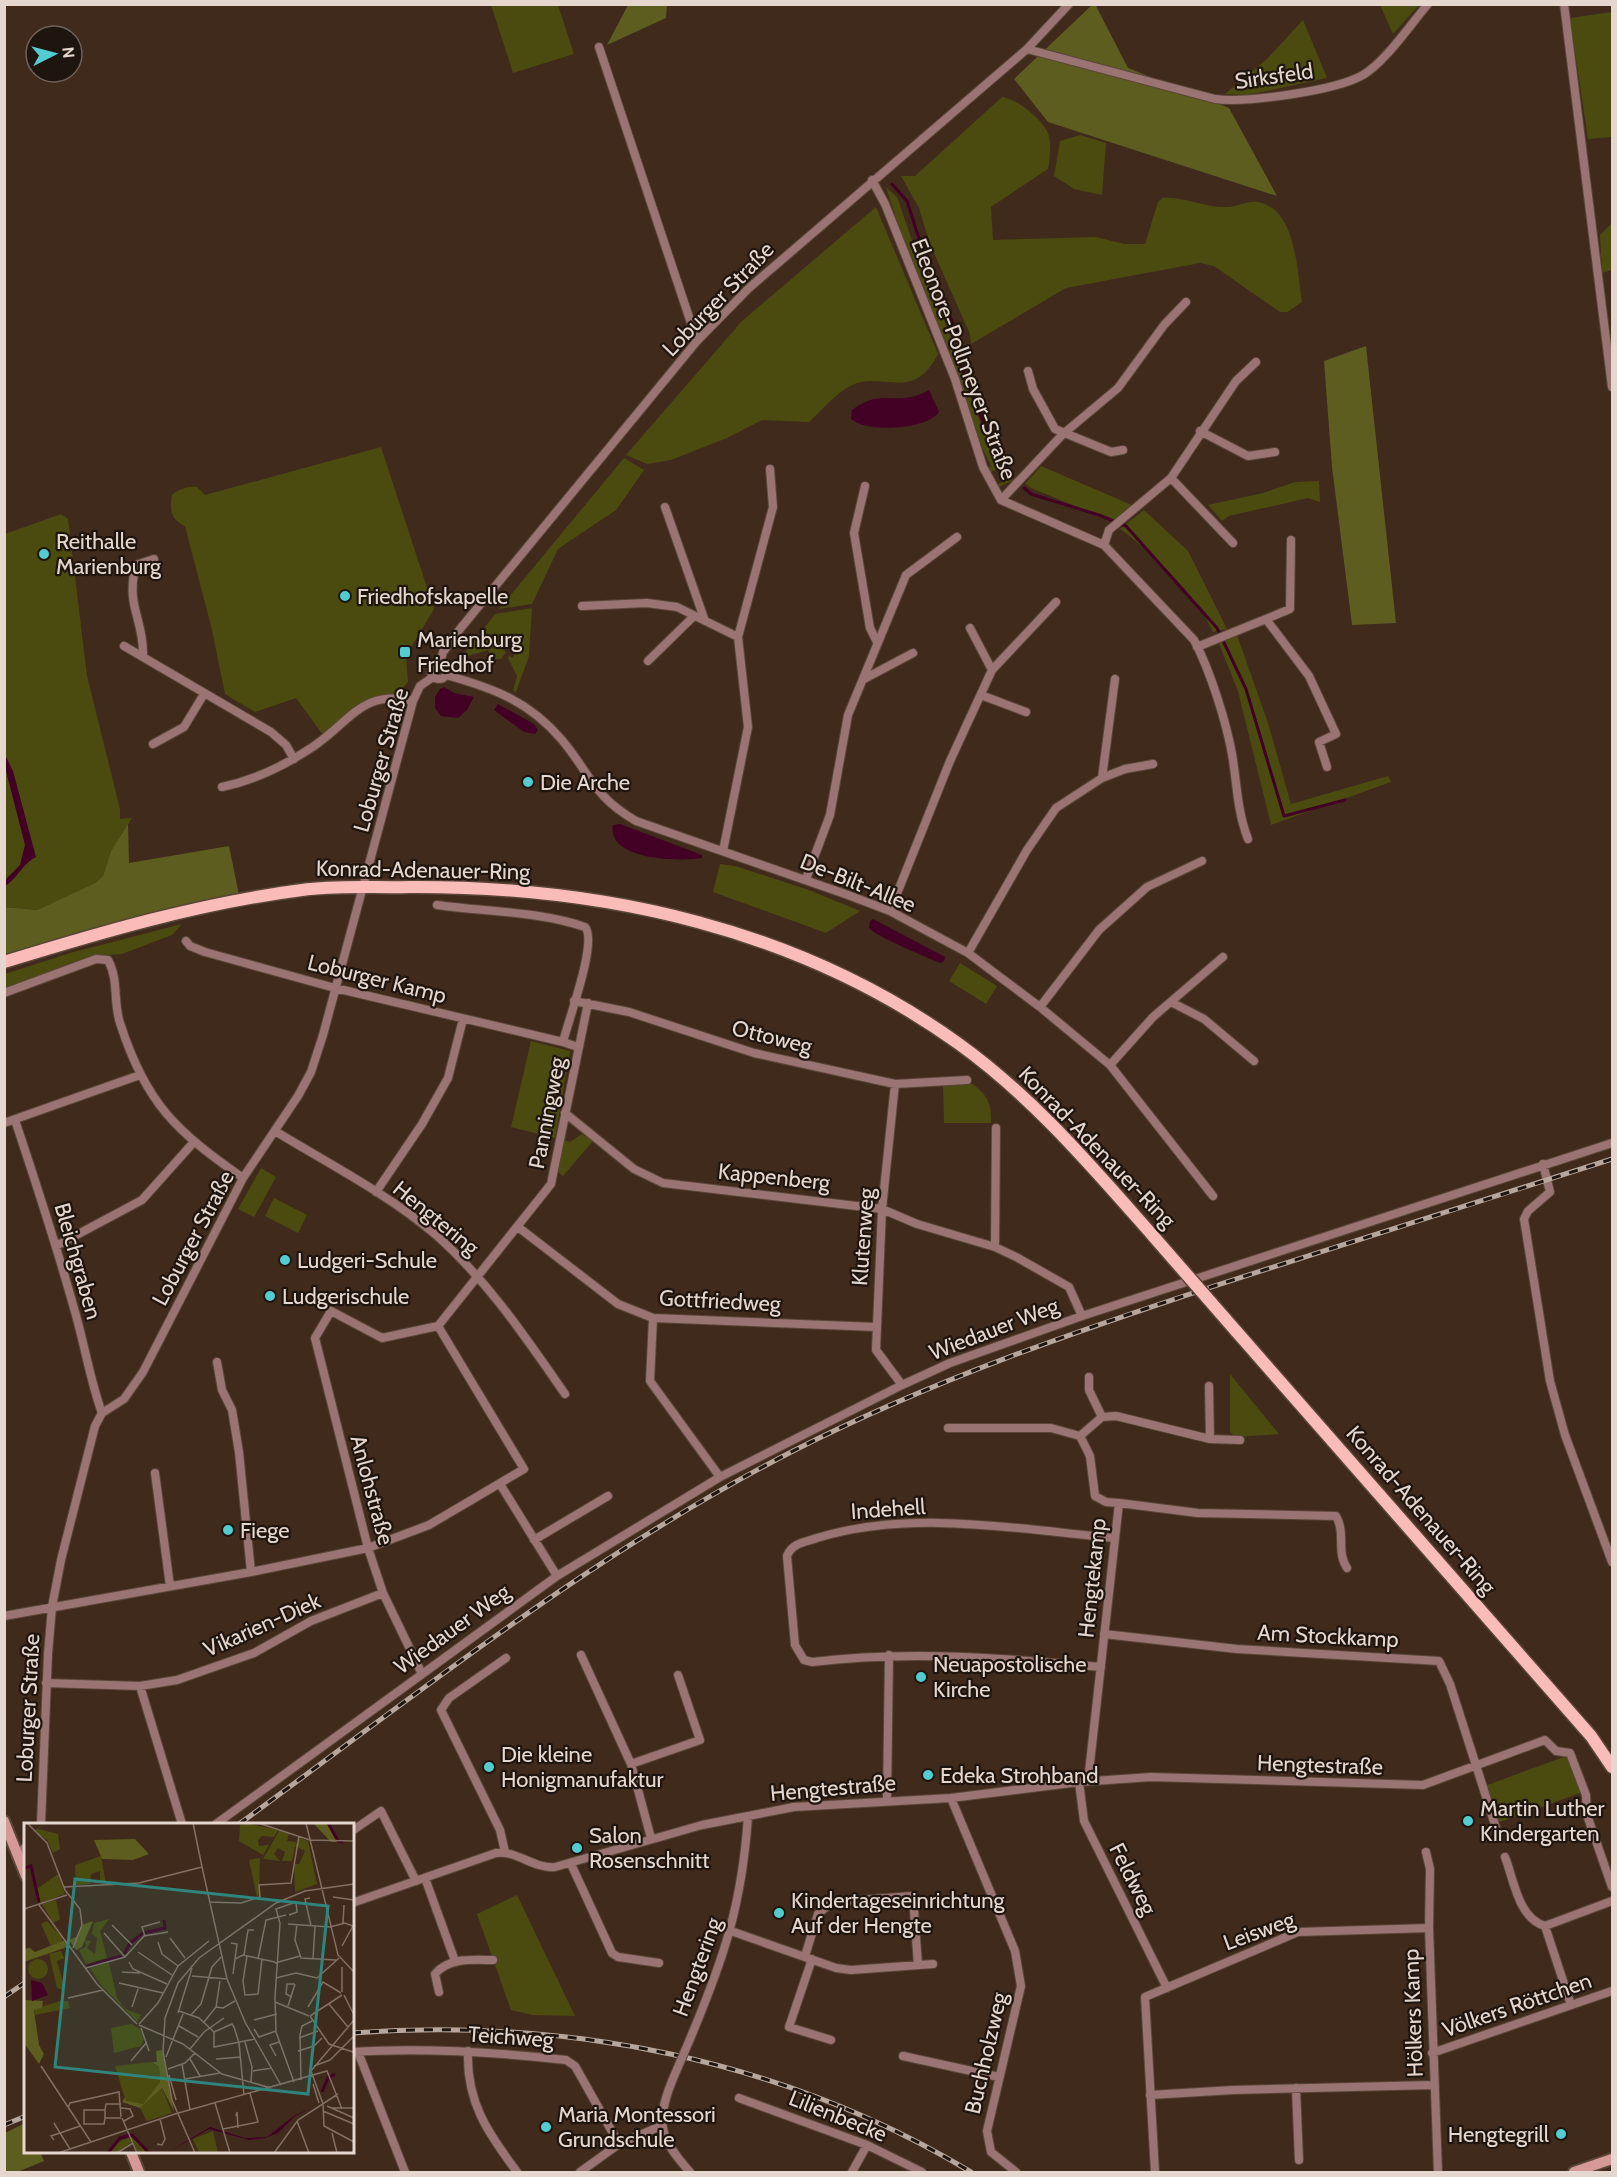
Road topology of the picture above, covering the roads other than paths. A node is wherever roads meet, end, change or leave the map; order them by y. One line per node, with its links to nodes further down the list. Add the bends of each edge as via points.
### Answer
1 (1069, 4): 5 (street, Loburger Straße)
2 (1428, 4): 5 (street, Sirksfeld, via 1364,75 1246,101 1215,99)
3 (1564, 4): 11 (street)
4 (599, 47): 8 (street)
5 (1027, 49): 6 (street, Loburger Straße)
6 (872, 180): 8 (street, Loburger Straße, via 748,288); 19 (street, Eleonore-Pollmeyer-Straße, via 955,379 983,467)
7 (1186, 302): 13 (street, via 1118,388)
8 (697, 341): 39 (street, Loburger Straße, via 460,629)
9 (1256, 362): 12 (street, via 1236,381)
10 (1028, 371): 13 (street, via 1033,389 1055,429)
11 (1612, 387)
12 (1200, 430): 15 (street, via 1248,456); 17 (street)
13 (1063, 434): 14 (street, via 1111,452); 19 (street)
14 (1123, 450)
15 (1275, 452)
16 (770, 469): 32 (street, via 773,507)
17 (1171, 478): 23 (street); 24 (street, via 1109,530)
18 (865, 486): 33 (street, via 854,533 870,628)
19 (1001, 500): 24 (street, Eleonore-Pollmeyer-Straße)
20 (665, 507): 30 (street)
21 (957, 537): 33 (street, via 906,575)
22 (1291, 540): 29 (street, via 1290,609)
23 (1233, 543)
24 (1104, 545): 35 (street, Eleonore-Pollmeyer-Straße)
25 (154, 560): 37 (street, via 135,565 131,586)
26 (1056, 602): 40 (street)
27 (582, 606): 28 (street, via 647,603 677,607)
28 (694, 615): 30 (street); 38 (street)
29 (1266, 619): 35 (street); 52 (street, via 1309,676 1336,734 1319,742)
30 (705, 621): 32 (street)
31 (970, 628): 40 (street)
32 (738, 637): 56 (street, via 747,727)
33 (877, 642): 44 (street)
34 (124, 646): 37 (street)
35 (1197, 647): 55 (street, Eleonore-Pollmeyer-Straße, via 1232,752 1241,820)
36 (913, 653): 44 (street)
37 (143, 655): 45 (street)
38 (648, 661)
39 (440, 663): 41 (street, via 446,667); 42 (street, via 431,667)
40 (992, 670): 46 (street)
41 (446, 675): 42 (street, via 440,680); 56 (street, De-Bilt-Allee, via 503,693 534,713 562,741 597,791 625,815)
42 (433, 677): 47 (street, Loburger Straße, via 420,686)
43 (1115, 679): 53 (street)
44 (864, 680): 58 (street, via 848,715 830,815)
45 (204, 694): 49 (street, via 184,727); 50 (street, via 271,732)
46 (981, 695): 48 (street); 61 (street)
47 (413, 701): 50 (street, via 391,697 370,703); 59 (street, Loburger Straße)
48 (1026, 712)
49 (153, 744)
50 (294, 759): 54 (street, via 274,770)
51 (1153, 764): 53 (street)
52 (1327, 767)
53 (1102, 778): 63 (street, via 1056,808)
54 (222, 787)
55 (1248, 839)
56 (723, 851): 58 (street, De-Bilt-Allee)
57 (1202, 861): 71 (street, via 1147,887 1099,930)
58 (806, 879): 61 (street, De-Bilt-Allee)
59 (363, 886): 65 (main road, Konrad-Adenauer-Ring, via 306,889 223,903); 66 (street, Loburger Straße); 138 (main road, Konrad-Adenauer-Ring, bridge, via 493,888 621,904 739,934 829,969 907,1010 990,1067 1055,1127 1154,1237 1591,1736)
60 (437, 905): 68 (street, Panningweg, via 525,913 585,927 590,942)
61 (890, 911): 63 (street, De-Bilt-Allee)
62 (186, 941): 66 (street, Loburger Kamp, via 205,952)
63 (968, 953): 71 (street, De-Bilt-Allee)
64 (1223, 957): 69 (street)
65 (4, 962)
66 (335, 988): 72 (street, Loburger Kamp); 84 (street, Loburger Straße, via 311,1072)
67 (4, 993): 77 (street, via 96,959 108,960 113,969 119,1020)
68 (574, 1000): 70 (street, Ottoweg); 73 (street, Panningweg)
69 (1171, 1002): 75 (street, via 1204,1018); 76 (street)
70 (588, 1004): 74 (street, Panningweg); 79 (street, Ottoweg, via 629,1012 754,1053)
71 (1040, 1007): 76 (street, De-Bilt-Allee)
72 (463, 1019): 73 (street, Loburger Kamp); 89 (street, via 448,1078)
73 (563, 1042): 74 (street, Panningweg)
74 (579, 1047): 80 (street, Panningweg)
75 (1254, 1061)
76 (1110, 1065): 90 (street, De-Bilt-Allee)
77 (140, 1075): 81 (street); 85 (street, via 155,1103)
78 (967, 1080): 79 (street, Ottoweg)
79 (895, 1084): 91 (street, Klutenweg)
80 (565, 1113): 91 (street, Kappenberg, via 634,1169 663,1183); 92 (street, Panningweg, via 551,1184)
81 (15, 1120): 82 (street); 93 (street, Bleichgraben)
82 (4, 1123)
83 (996, 1128): 94 (street)
84 (275, 1131): 88 (street, Loburger Straße); 89 (street, Hengtering)
85 (193, 1143): 88 (street); 93 (street, via 142,1200)
86 (1612, 1143): 87 (street, Wiedauer Weg)
87 (1543, 1164): 96 (street, Wiedauer Weg); 119 (street, via 1550,1192 1524,1219 1548,1370 1565,1435)
88 (243, 1178): 105 (street, Loburger Straße, via 143,1372 123,1399)
89 (376, 1192): 95 (street, Hengtering, via 435,1234)
90 (1213, 1197)
91 (882, 1209): 94 (street, Kappenberg, via 917,1224); 99 (street, Klutenweg)
92 (518, 1227): 95 (street, Panningweg); 97 (street, Gottfriedweg, via 618,1304)
93 (56, 1246): 105 (street, Bleichgraben)
94 (995, 1247): 96 (street, Kappenberg, via 1069,1287)
95 (478, 1276): 98 (street, Panningweg); 104 (street, Hengtering)
96 (1082, 1316): 102 (street, Wiedauer Weg, via 950,1363)
97 (653, 1318): 99 (street, Gottfriedweg); 112 (street, via 650,1381)
98 (438, 1326): 113 (street, via 524,1469); 118 (street, Anlohstraße, via 382,1338 331,1311 315,1338)
99 (876, 1327): 102 (street, Klutenweg, via 876,1350)
100 (217, 1362): 121 (street, via 222,1390 232,1410 239,1452)
101 (1089, 1377): 106 (street, via 1089,1390)
102 (902, 1385): 112 (street, Wiedauer Weg)
103 (1209, 1386): 109 (street)
104 (565, 1394)
105 (102, 1413): 125 (street, Loburger Straße, via 82,1468)
106 (1102, 1417): 108 (street); 109 (street, via 1132,1419)
107 (948, 1428): 108 (street, via 1051,1428)
108 (1080, 1436): 115 (street, Hengtekamp, via 1090,1456 1095,1496)
109 (1210, 1439): 110 (street)
110 (1240, 1440)
111 (156, 1473): 123 (street)
112 (720, 1477): 122 (street, Wiedauer Weg)
113 (500, 1484): 117 (street); 118 (street, via 429,1526)
114 (608, 1496): 117 (street)
115 (1119, 1503): 116 (street, Hengtekamp); 120 (street, via 1198,1513 1336,1516 1342,1526 1341,1560)
116 (1114, 1538): 127 (street, Hengtekamp); 129 (street, Indehell, via 959,1524 902,1523 842,1530 795,1545 786,1564 795,1645 804,1660)
117 (534, 1540): 122 (street)
118 (368, 1548): 121 (street); 124 (street, Anlohstraße)
119 (1612, 1562)
120 (1347, 1568)
121 (251, 1572): 123 (street)
122 (557, 1576): 132 (street, Wiedauer Weg)
123 (170, 1586): 125 (street)
124 (383, 1593): 132 (street, Anlohstraße); 135 (street, Vikarien-Diek, via 311,1622 254,1653 177,1680)
125 (52, 1607): 126 (street); 134 (street, Loburger Straße)
126 (4, 1616)
127 (1104, 1634): 131 (street, Hengtekamp); 137 (street, Am Stockkamp, via 1237,1649 1439,1661)
128 (581, 1655): 136 (street)
129 (889, 1655): 131 (street, via 986,1656); 142 (street)
130 (506, 1658): 152 (street, via 449,1698 441,1710 500,1830)
131 (1101, 1667): 139 (street, Hengtekamp)
132 (422, 1674): 147 (street, Wiedauer Weg)
133 (678, 1675): 136 (street, via 700,1740)
134 (46, 1683): 135 (street, Vikarien-Diek); 145 (street, Loburger Straße)
135 (140, 1686): 146 (street)
136 (631, 1764): 150 (street)
137 (1475, 1765): 139 (street, Hengtestraße, via 1423,1785 1151,1777); 149 (street); 159 (street, Hengtestraße, via 1545,1740 1556,1751 1570,1753)
138 (1612, 1767)
139 (1088, 1781): 140 (street, Hengtestraße)
140 (1079, 1782): 141 (street, Hengtestraße); 171 (street, Feldweg, via 1084,1821)
141 (951, 1798): 142 (street, Hengtestraße); 180 (street, Buchholzweg, via 1019,1968 1021,1986)
142 (887, 1800): 143 (street, Hengtestraße, via 794,1807)
143 (748, 1816): 150 (street, Hengtestraße); 164 (street, Hengtering, via 743,1877)
144 (4, 1821): 151 (street)
145 (41, 1823)
146 (182, 1823)
147 (217, 1823)
148 (354, 1830): 158 (street, via 381,1811)
149 (1497, 1832)
150 (651, 1838): 155 (street, Hengtestraße)
151 (21, 1851): 156 (street)
152 (505, 1852): 155 (street, Hengtestraße, via 542,1867); 157 (street)
153 (1426, 1852): 163 (street, Hölkers Kamp, via 1430,1869)
154 (1505, 1857): 162 (street, via 1525,1913 1533,1922)
155 (571, 1864): 168 (street, via 612,1953 630,1960)
156 (24, 1866)
157 (425, 1878): 158 (street); 167 (street)
158 (416, 1881): 161 (street)
159 (1612, 1887)
160 (1612, 1901): 162 (street)
161 (354, 1902)
162 (1545, 1926): 174 (street)
163 (1429, 1928): 171 (street, Leisweg, via 1298,1932); 178 (street, Hölkers Kamp)
164 (731, 1931): 165 (street); 185 (street, Hengtering, bridge, via 672,2081)
165 (808, 1957): 170 (street, via 850,1970); 170 (street, via 818,1914 832,1902 913,1896); 175 (street, via 789,2027)
166 (493, 1960): 167 (street)
167 (455, 1961): 173 (street, via 435,1974)
168 (659, 1963)
169 (933, 1964): 170 (street)
170 (918, 1965)
171 (1167, 1988): 183 (street, Leisweg, via 1145,1997)
172 (1612, 1991): 174 (street, Völkers Röttchen)
173 (439, 1992)
174 (1571, 2005): 178 (street, Völkers Röttchen)
175 (831, 2040)
176 (468, 2051): 177 (street, Teichweg); 186 (street, Teichweg, via 572,2063); 193 (street, via 470,2092 491,2135)
177 (355, 2052): 192 (street)
178 (1432, 2053): 181 (street, Hölkers Kamp)
179 (903, 2056): 180 (street)
180 (999, 2077): 198 (street, Buchholzweg, via 986,2139 992,2152)
181 (1433, 2085): 182 (street); 200 (street, Hölkers Kamp)
182 (1296, 2088): 183 (street); 190 (street)
183 (1150, 2095): 199 (street)
184 (739, 2098): 187 (street, Lilienbecke)
185 (661, 2126): 186 (street); 195 (street, via 673,2152)
186 (619, 2144): 194 (street)
187 (867, 2145): 196 (street); 197 (street, Lilienbecke)
188 (132, 2153): 191 (street)
189 (1612, 2159): 201 (street)
190 (1299, 2160)
191 (139, 2172)
192 (405, 2172)
193 (517, 2172)
194 (580, 2172)
195 (690, 2172)
196 (852, 2172)
197 (922, 2172)
198 (1016, 2172)
199 (1155, 2172)
200 (1438, 2172)
201 (1574, 2172)

